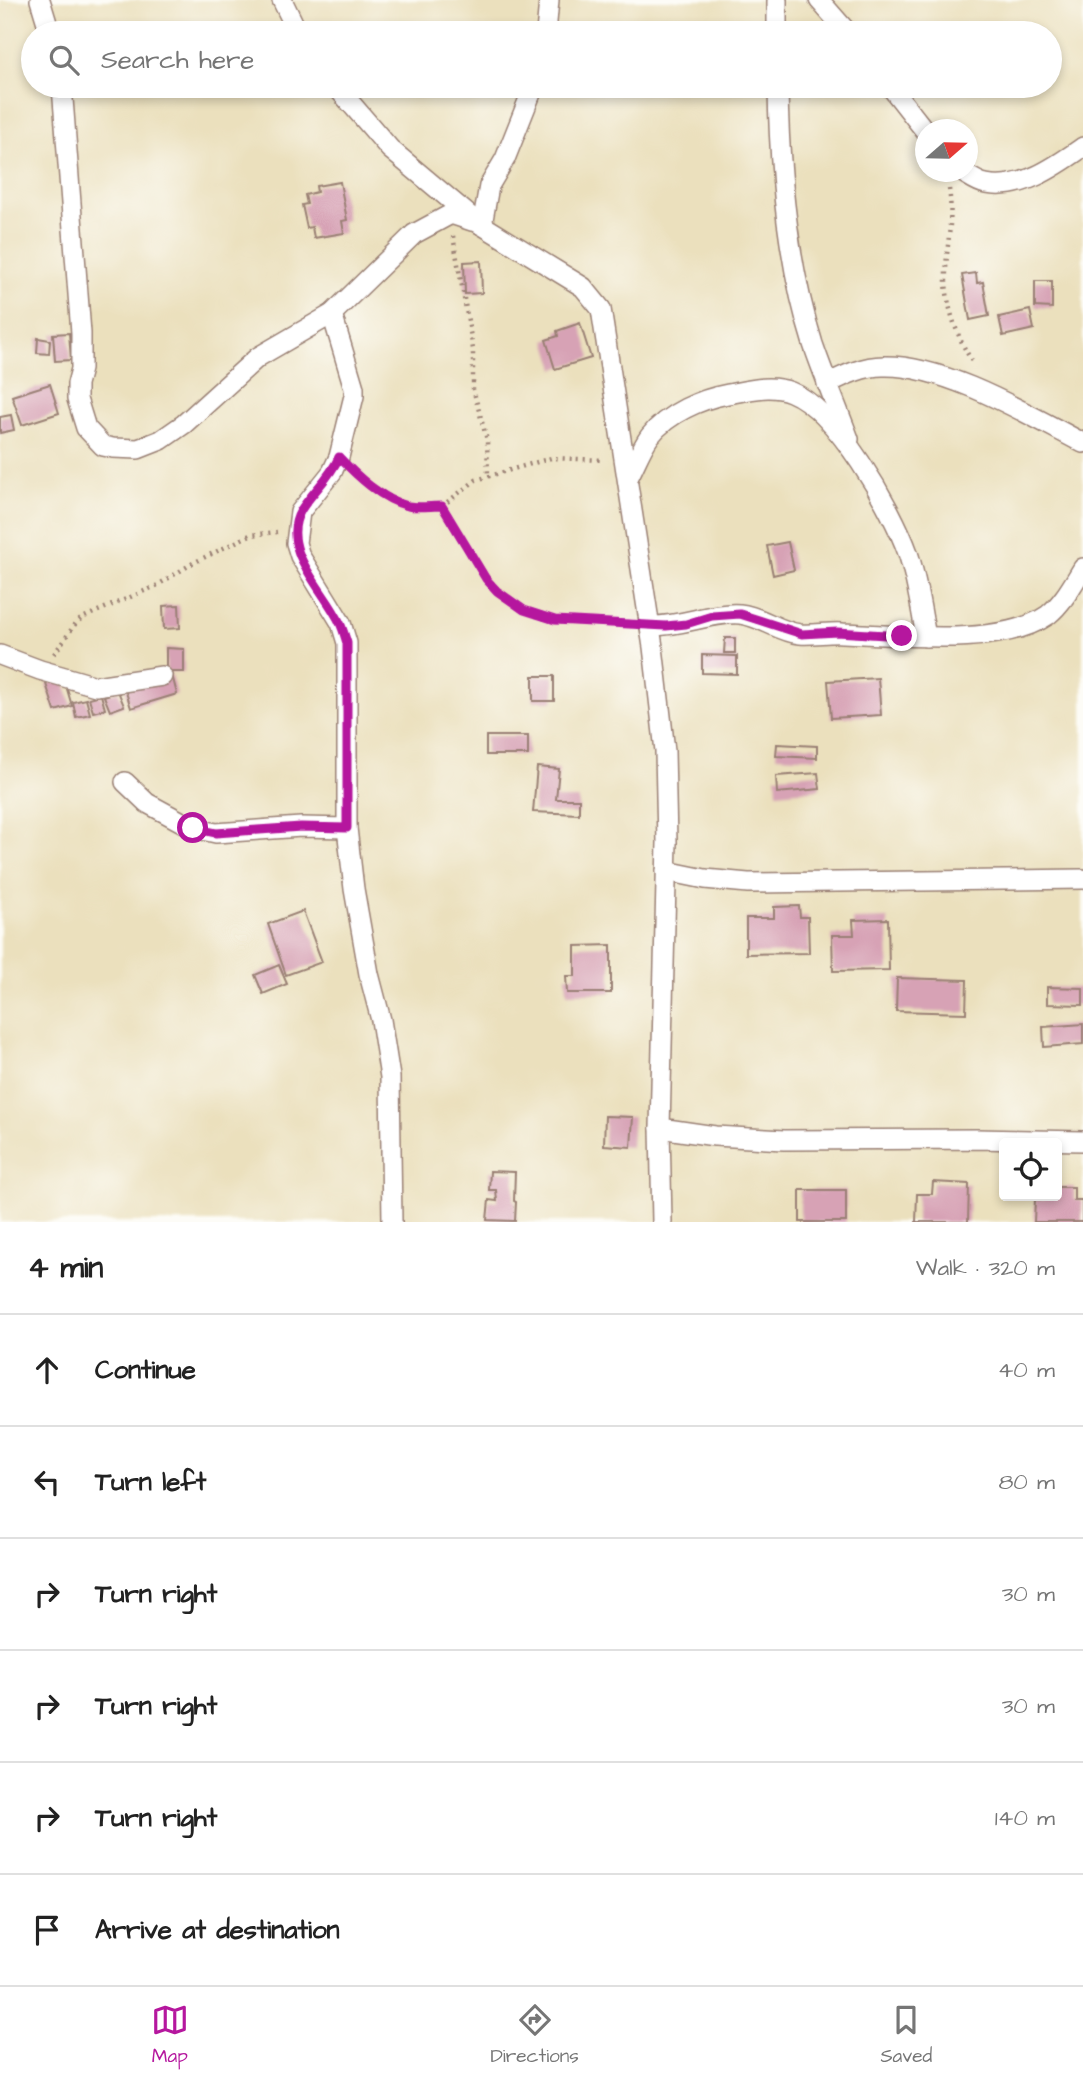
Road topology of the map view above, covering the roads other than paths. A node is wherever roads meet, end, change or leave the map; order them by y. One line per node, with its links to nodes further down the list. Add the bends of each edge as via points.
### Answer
1 (40, 0): 6 (street)
2 (282, 0): 7 (street)
3 (549, 0): 8 (street)
4 (777, 0): 9 (street)
5 (819, 0): 10 (street)
6 (46, 21)
7 (292, 21)
8 (548, 21)
9 (777, 21)
10 (837, 21)
11 (63, 98): 20 (street, via 81,333 78,399 86,428 103,446 138,449 161,440 258,357)
12 (346, 98): 19 (street, via 390,149)
13 (529, 98): 19 (street, via 489,186)
14 (778, 98): 21 (street, via 779,153 790,247)
15 (899, 98): 16 (street)
16 (916, 119)
17 (1083, 147): 18 (street, via 1009,186)
18 (976, 182)
19 (479, 224): 20 (street, via 451,214 414,234); 24 (street, via 583,286 601,309)
20 (332, 314): 31 (street, via 354,388 339,457 300,512 296,543 341,623 347,643)
21 (827, 383): 22 (street, via 867,368 916,370 961,383); 23 (street)
22 (1083, 443)
23 (856, 456): 24 (street, via 816,407 790,391 771,387 706,398 670,418 650,436); 27 (street, via 908,554)
24 (626, 470): 26 (street)
25 (1083, 568): 27 (street, via 1059,604 1032,624 1001,632)
26 (650, 626): 27 (street, via 740,614 802,634); 32 (street, via 664,751)
27 (926, 636)
28 (0, 655): 29 (street, via 103,686)
29 (162, 676)
30 (125, 782): 31 (street, via 147,803 193,828 216,833)
31 (347, 828): 36 (street, via 390,1077)
32 (666, 871): 33 (street, via 748,883); 34 (street)
33 (1083, 880)
34 (660, 1128): 35 (street, via 784,1140); 37 (street)
35 (1083, 1141)
36 (391, 1222)
37 (662, 1222)

